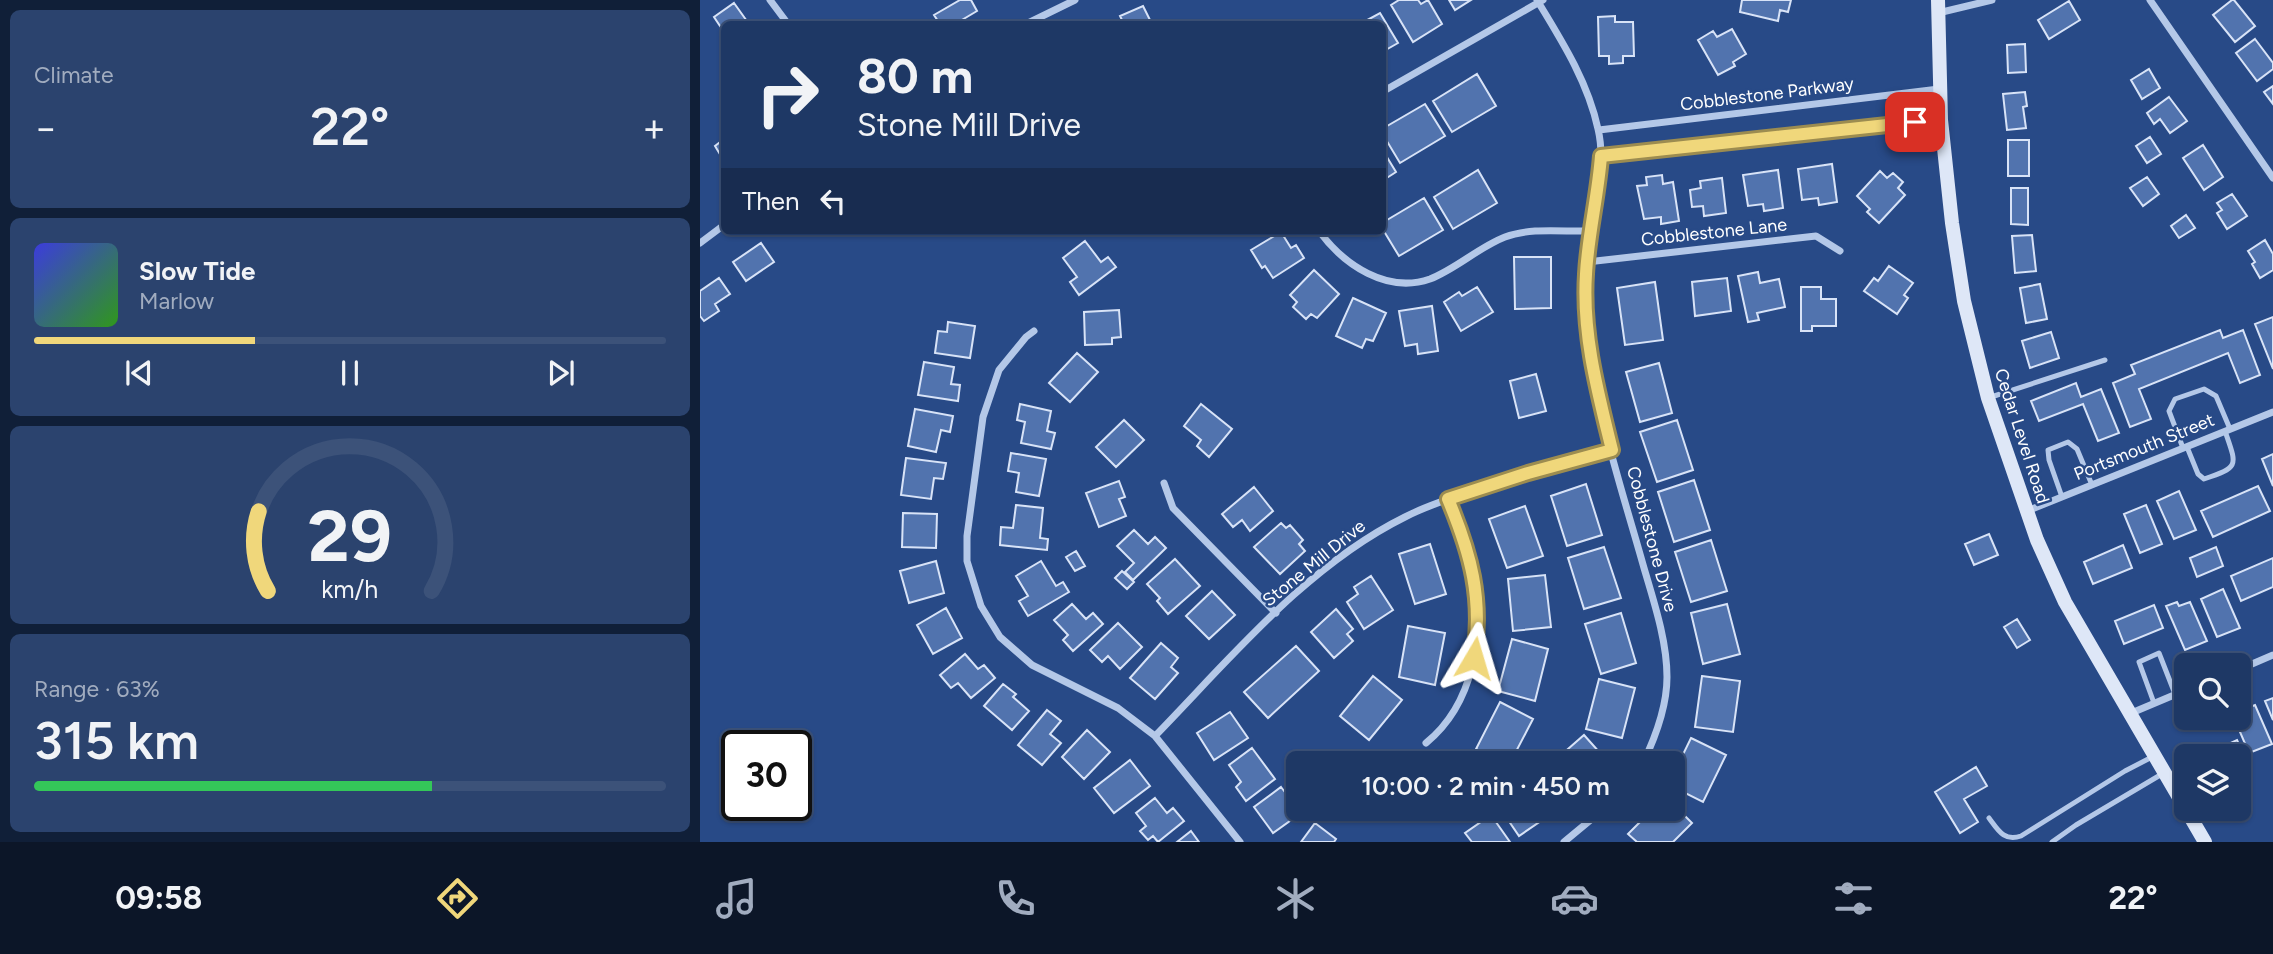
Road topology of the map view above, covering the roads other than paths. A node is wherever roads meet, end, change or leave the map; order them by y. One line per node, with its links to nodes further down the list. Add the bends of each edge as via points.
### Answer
1 (770, 0): 7 (street)
2 (1075, 0): 8 (street)
3 (1993, 0): 6 (street)
4 (2150, 0): 14 (street)
5 (1540, 1): 10 (street); 12 (street, Cobblestone Drive, via 1581,77)
6 (1938, 6): 9 (main road, Cedar Level Road)
7 (786, 21)
8 (1032, 21)
9 (1939, 89): 11 (main road, Cedar Level Road); 12 (street, Cobblestone Parkway)
10 (1386, 90)
11 (1941, 120): 13 (street); 23 (main road, Cedar Level Road, via 1958,264)
12 (1598, 130): 13 (street, Cobblestone Drive)
13 (1601, 156): 16 (street, Cobblestone Drive)
14 (2273, 178)
15 (721, 227): 18 (street)
16 (1591, 231): 17 (street, via 1505,237 1430,279 1401,285 1361,271); 20 (street, Cobblestone Drive)
17 (1323, 235)
18 (700, 243)
19 (1840, 251): 20 (street, Cobblestone Lane, via 1816,236)
20 (1587, 262): 27 (street, Cobblestone Drive, via 1590,354)
21 (1034, 331): 40 (street, via 999,370 983,417 967,536 972,584 992,626 1014,650 1048,674 1118,708)
22 (2105, 360): 23 (lane)
23 (1987, 398): 32 (main road, Cedar Level Road)
24 (2273, 412): 25 (street, Portsmouth Street)
25 (2227, 430): 26 (street, Portsmouth Street); 26 (lane, via 2234,456 2229,471 2204,480); 26 (lane, via 2216,396 2204,389 2175,399 2169,411)
26 (2185, 448): 29 (street, Portsmouth Street)
27 (1612, 450): 31 (street, Stone Mill Drive); 42 (street, Cobblestone Drive, via 1665,655 1667,691)
28 (1164, 483): 33 (street, via 1174,508)
29 (2092, 485): 30 (street, Portsmouth Street); 30 (lane, via 2077,449 2068,442 2048,450)
30 (2062, 497): 32 (street, Portsmouth Street)
31 (1448, 499): 33 (street, Stone Mill Drive, via 1377,533); 41 (street, via 1474,576 1478,631 1459,704)
32 (2026, 512): 39 (main road, Cedar Level Road, via 2065,602)
33 (1276, 613): 40 (street, Stone Mill Drive)
34 (2273, 655): 35 (street)
35 (2251, 664)
36 (2174, 691): 38 (lane, via 2159,653 2139,662)
37 (2174, 694): 38 (street)
38 (2154, 703): 39 (street)
39 (2129, 714): 43 (main road, Cedar Level Road)
40 (1155, 736): 47 (street)
41 (1426, 743)
42 (1648, 751)
43 (2154, 756): 44 (main road, Cedar Level Road); 45 (lane, via 2021,836 2007,838)
44 (2165, 773): 49 (lane); 50 (main road, Cedar Level Road)
45 (1989, 818)
46 (1589, 821): 48 (street)
47 (1240, 842)
48 (1564, 842)
49 (2052, 842)
50 (2205, 842)

